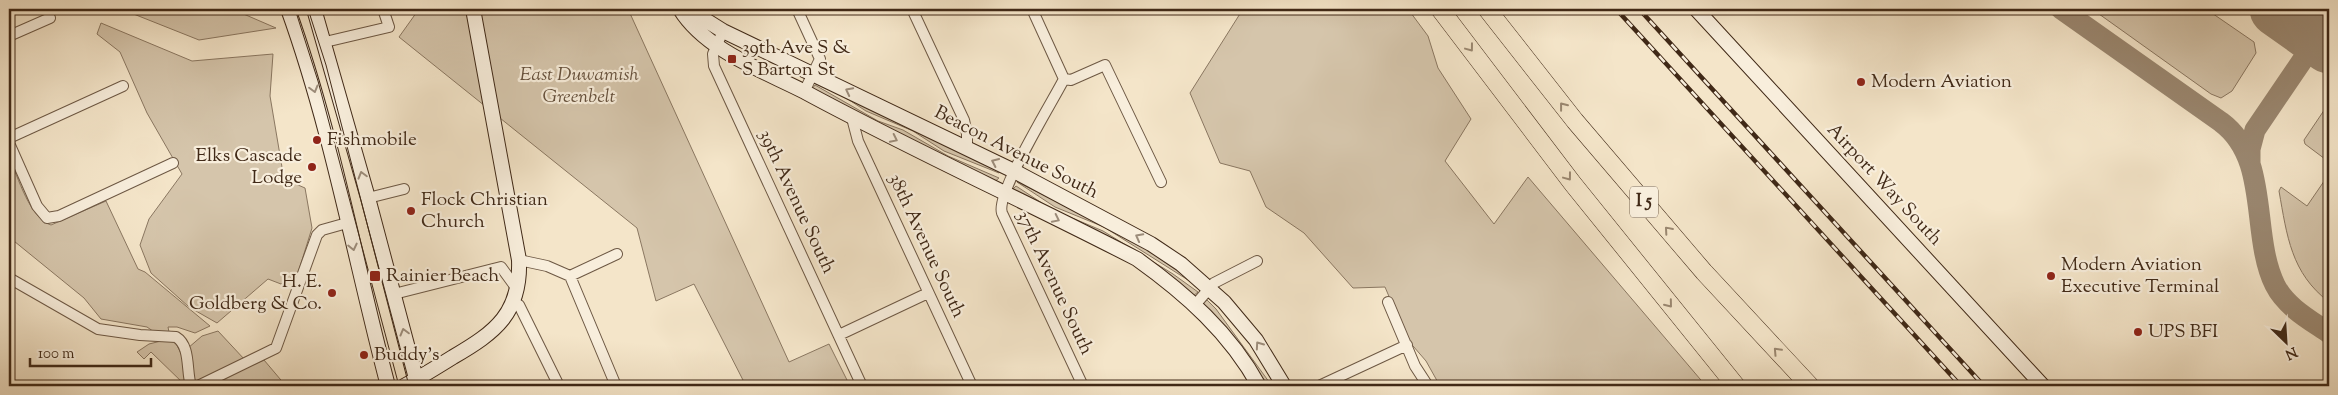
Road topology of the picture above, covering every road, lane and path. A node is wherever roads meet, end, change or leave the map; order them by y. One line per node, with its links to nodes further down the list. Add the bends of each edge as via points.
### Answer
1 (288, 9): 32 (main road, one-way to 32, via 311,78)
2 (314, 9): 16 (main road)
3 (383, 9): 16 (street, via 389,26)
4 (473, 9): 34 (main road)
5 (680, 9): 17 (main road)
6 (688, 9): 14 (main road, Beacon Avenue South)
7 (797, 9): 18 (street, via 820,59)
8 (912, 9): 25 (street, via 964,120 968,134)
9 (1032, 9): 19 (street)
10 (1440, 9): 59 (highway, I 5, one-way to 59, via 1573,184)
11 (1487, 9): 60 (highway, I 5, one-way to 11, via 1704,272)
12 (1696, 9): 61 (main road, Airport Way South)
13 (50, 18): 15 (street)
14 (723, 31): 17 (street, 39th Avenue South); 18 (main road, Beacon Avenue South)
15 (9, 36)
16 (325, 42): 31 (main road, one-way to 16)
17 (716, 46): 21 (main road); 44 (street, 39th Avenue South, via 714,66)
18 (815, 74): 21 (street); 25 (main road, Beacon Avenue South, one-way to 18)
19 (1064, 79): 27 (street); 28 (street, via 1071,80 1105,65)
20 (123, 86): 23 (street)
21 (804, 92): 22 (main road)
22 (852, 118): 30 (main road, one-way to 30); 39 (street, 38th Avenue South, via 858,141)
23 (9, 138)
24 (9, 143): 26 (street, via 37,206 47,218 59,216)
25 (967, 149): 27 (main road, Beacon Avenue South, one-way to 25)
26 (173, 163)
27 (1014, 171): 30 (street); 38 (main road, Beacon Avenue South, one-way to 27, via 1151,244)
28 (1161, 182)
29 (404, 189): 31 (street)
30 (1004, 193): 43 (main road, one-way to 43, via 1137,259); 54 (street, 37th Avenue South, via 1000,204 1002,213)
31 (368, 198): 40 (main road)
32 (347, 223): 48 (street, via 322,230 317,235 276,348); 49 (main road, one-way to 49)
33 (617, 254): 36 (street)
34 (519, 260): 36 (street, via 547,266); 41 (main road)
35 (1257, 261): 38 (street)
36 (570, 276): 51 (street)
37 (9, 278): 47 (street, via 88,325 140,335 172,336 180,340)
38 (1210, 287): 43 (street); 56 (main road, Beacon Avenue South, one-way to 38, via 1256,340)
39 (928, 293): 44 (street); 53 (street, 38th Avenue South)
40 (394, 294): 41 (street, via 501,267); 46 (main road, one-way to 40)
41 (515, 296): 46 (main road, via 500,324 487,337); 50 (street)
42 (1388, 302): 45 (street)
43 (1195, 305): 55 (main road, via 1233,344)
44 (839, 336): 52 (street, 39th Avenue South)
45 (1408, 345): 57 (street); 58 (street, via 1415,366)
46 (413, 384)
47 (191, 386)
48 (198, 386)
49 (388, 386)
50 (559, 386)
51 (616, 386)
52 (862, 386)
53 (972, 386)
54 (1083, 386)
55 (1259, 386)
56 (1284, 386)
57 (1319, 386)
58 (1428, 386)
59 (1736, 386)
60 (1810, 386)
61 (2043, 386)

